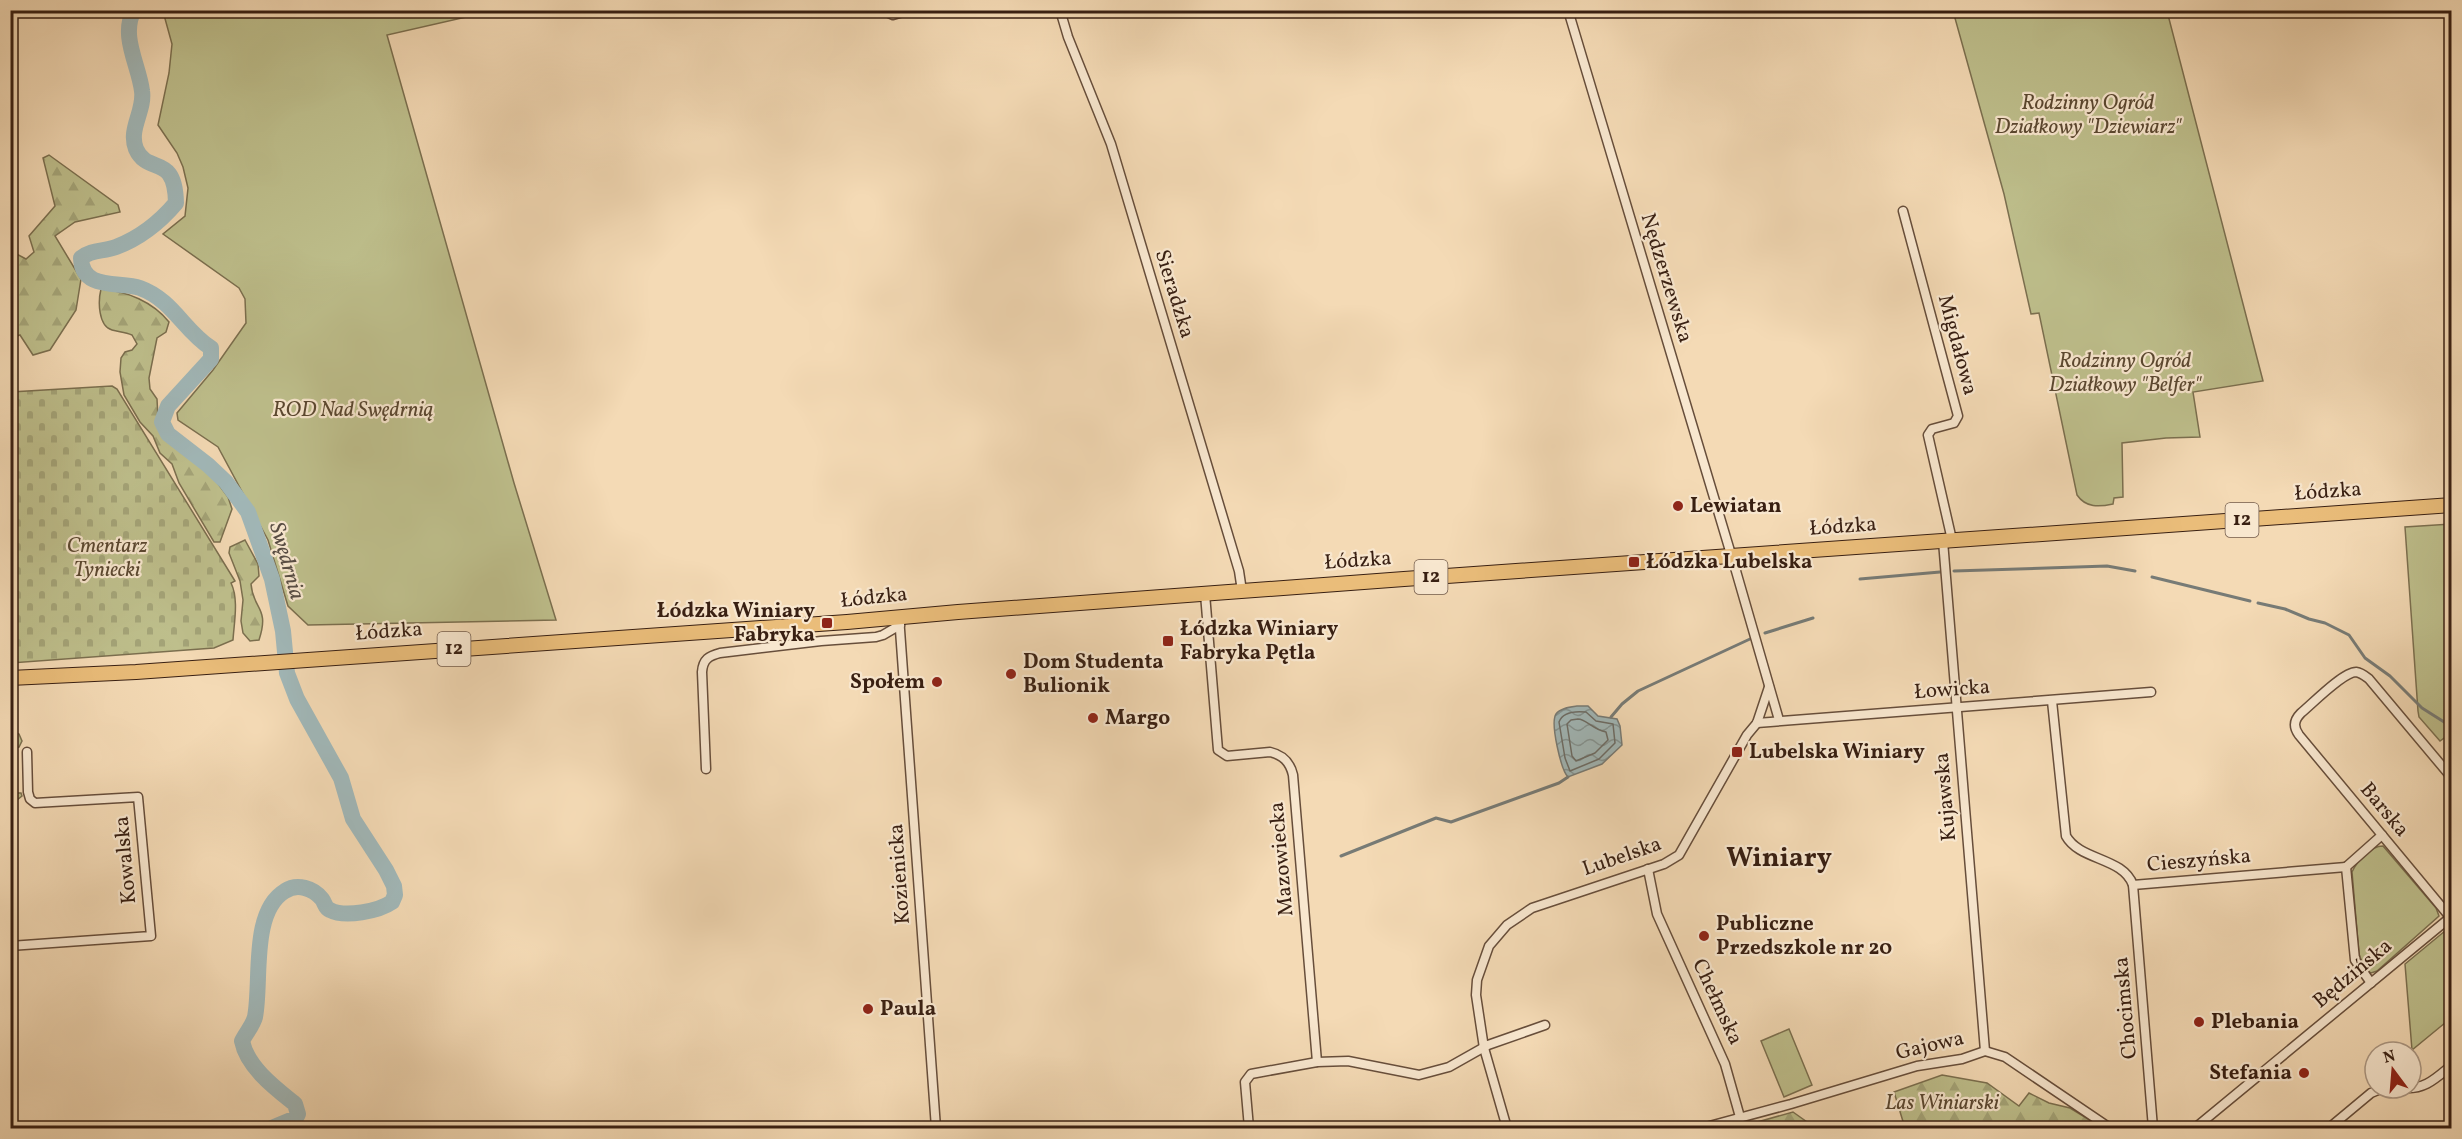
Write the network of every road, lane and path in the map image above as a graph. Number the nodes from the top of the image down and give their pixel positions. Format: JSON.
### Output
{"nodes":[{"id":1,"x":882,"y":10,"type":"edge"},
{"id":2,"x":910,"y":10,"type":"edge"},
{"id":3,"x":1060,"y":10,"type":"edge"},
{"id":4,"x":1568,"y":10,"type":"edge"},
{"id":5,"x":1903,"y":211,"type":"dead end"},
{"id":6,"x":2451,"y":505,"type":"edge"},
{"id":7,"x":1948,"y":540,"type":"junction"},
{"id":8,"x":1732,"y":556,"type":"junction"},
{"id":9,"x":1242,"y":591,"type":"junction"},
{"id":10,"x":1205,"y":594,"type":"junction"},
{"id":11,"x":899,"y":621,"type":"junction"},
{"id":12,"x":10,"y":678,"type":"edge"},
{"id":13,"x":1769,"y":684,"type":"junction"},
{"id":14,"x":2151,"y":692,"type":"dead end"},
{"id":15,"x":2052,"y":701,"type":"junction"},
{"id":16,"x":1957,"y":708,"type":"junction"},
{"id":17,"x":1779,"y":720,"type":"junction"},
{"id":18,"x":1757,"y":723,"type":"junction"},
{"id":19,"x":27,"y":752,"type":"dead end"},
{"id":20,"x":706,"y":769,"type":"dead end"},
{"id":21,"x":2451,"y":778,"type":"edge"},
{"id":22,"x":2382,"y":835,"type":"junction"},
{"id":23,"x":2346,"y":867,"type":"junction"},
{"id":24,"x":1648,"y":869,"type":"junction"},
{"id":25,"x":2133,"y":885,"type":"junction"},
{"id":26,"x":2451,"y":917,"type":"edge"},
{"id":27,"x":10,"y":946,"type":"edge"},
{"id":28,"x":2371,"y":983,"type":"junction"},
{"id":29,"x":1545,"y":1025,"type":"dead end"},
{"id":30,"x":1484,"y":1048,"type":"junction"},
{"id":31,"x":1985,"y":1051,"type":"junction"},
{"id":32,"x":1317,"y":1062,"type":"junction"},
{"id":33,"x":2451,"y":1065,"type":"edge"},
{"id":34,"x":2423,"y":1086,"type":"edge"},
{"id":35,"x":2364,"y":1100,"type":"edge"},
{"id":36,"x":1740,"y":1117,"type":"junction"},
{"id":37,"x":936,"y":1128,"type":"edge"},
{"id":38,"x":1249,"y":1128,"type":"edge"},
{"id":39,"x":1507,"y":1128,"type":"edge"},
{"id":40,"x":1702,"y":1128,"type":"edge"},
{"id":41,"x":2110,"y":1128,"type":"edge"},
{"id":42,"x":2153,"y":1128,"type":"edge"},
{"id":43,"x":2195,"y":1128,"type":"edge"},
{"id":44,"x":2329,"y":1128,"type":"edge"}],
"edges":[{"from":1,"to":2,"type":"street"},
{"from":3,"to":9,"type":"street","name":"Sieradzka"},
{"from":4,"to":8,"type":"street","name":"Nędzerzewska"},
{"from":5,"to":7,"type":"street","name":"Migdałowa"},
{"from":6,"to":7,"type":"main road","name":"Łódzka","number":"12"},
{"from":7,"to":8,"type":"main road","name":"Łódzka","number":"12"},
{"from":7,"to":16,"type":"street","name":"Kujawska"},
{"from":8,"to":9,"type":"main road","name":"Łódzka","number":"12"},
{"from":8,"to":13,"type":"street"},
{"from":9,"to":10,"type":"main road","name":"Łódzka","number":"12"},
{"from":10,"to":11,"type":"main road","name":"Łódzka","number":"12"},
{"from":10,"to":32,"type":"street","name":"Mazowiecka"},
{"from":11,"to":12,"type":"main road","name":"Łódzka","number":"12"},
{"from":11,"to":20,"type":"street"},
{"from":11,"to":37,"type":"street","name":"Kozienicka"},
{"from":13,"to":17,"type":"street"},
{"from":13,"to":18,"type":"street","name":"Lubelska"},
{"from":14,"to":15,"type":"street","name":"Łowicka"},
{"from":15,"to":16,"type":"street","name":"Łowicka"},
{"from":15,"to":25,"type":"street","name":"Cieszyńska"},
{"from":16,"to":17,"type":"street","name":"Łowicka"},
{"from":16,"to":31,"type":"street","name":"Kujawska"},
{"from":17,"to":18,"type":"street","name":"Łowicka"},
{"from":18,"to":24,"type":"street","name":"Lubelska"},
{"from":19,"to":27,"type":"street","name":"Kowalska"},
{"from":21,"to":22,"type":"street","name":"Barska"},
{"from":22,"to":23,"type":"street"},
{"from":22,"to":26,"type":"street","name":"Barska"},
{"from":23,"to":25,"type":"street","name":"Cieszyńska"},
{"from":23,"to":28,"type":"street"},
{"from":24,"to":30,"type":"street","name":"Lubelska"},
{"from":24,"to":36,"type":"street","name":"Chełmska"},
{"from":25,"to":42,"type":"street","name":"Chocimska"},
{"from":26,"to":28,"type":"street","name":"Będzińska"},
{"from":28,"to":43,"type":"street","name":"Będzińska"},
{"from":29,"to":30,"type":"street"},
{"from":30,"to":32,"type":"street"},
{"from":30,"to":39,"type":"street","name":"Lubelska"},
{"from":31,"to":36,"type":"street","name":"Gajowa"},
{"from":31,"to":41,"type":"street","name":"Gajowa"},
{"from":32,"to":38,"type":"street"},
{"from":33,"to":34,"type":"street"},
{"from":35,"to":44,"type":"street"},
{"from":36,"to":40,"type":"street"}]}
